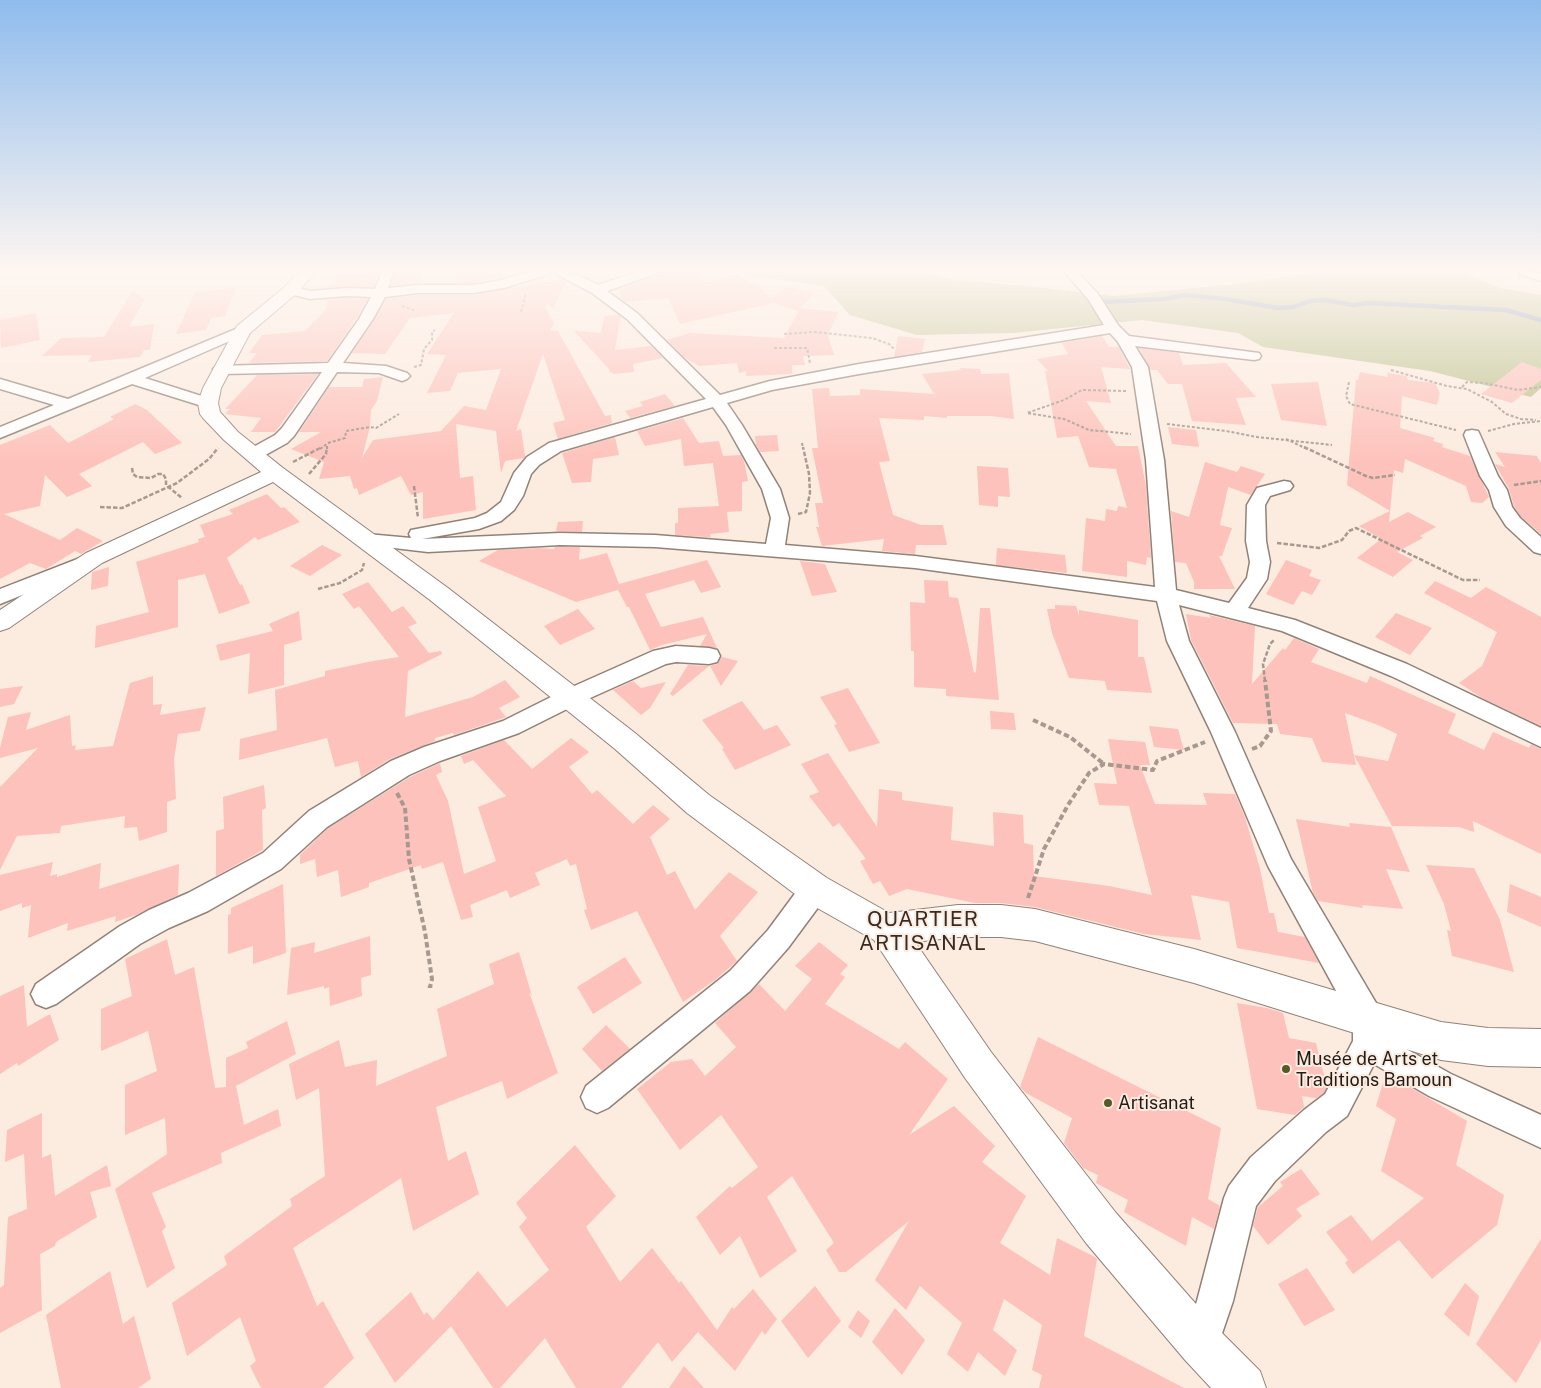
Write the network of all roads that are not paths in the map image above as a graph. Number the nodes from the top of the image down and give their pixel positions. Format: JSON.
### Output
{"nodes":[{"id":1,"x":230,"y":336,"type":"edge"},
{"id":2,"x":240,"y":336,"type":"edge"},
{"id":3,"x":354,"y":336,"type":"edge"},
{"id":4,"x":652,"y":336,"type":"edge"},
{"id":5,"x":1084,"y":336,"type":"edge"},
{"id":6,"x":1119,"y":336,"type":"edge"},
{"id":7,"x":1127,"y":336,"type":"edge"},
{"id":8,"x":1254,"y":356,"type":"dead end"},
{"id":9,"x":332,"y":366,"type":"junction"},
{"id":10,"x":221,"y":369,"type":"junction"},
{"id":11,"x":402,"y":376,"type":"dead end"},
{"id":12,"x":131,"y":379,"type":"junction"},
{"id":13,"x":0,"y":384,"type":"edge"},
{"id":14,"x":716,"y":401,"type":"junction"},
{"id":15,"x":208,"y":403,"type":"junction"},
{"id":16,"x":68,"y":404,"type":"junction"},
{"id":17,"x":0,"y":434,"type":"edge"},
{"id":18,"x":1472,"y":435,"type":"road end"},
{"id":19,"x":254,"y":454,"type":"junction"},
{"id":20,"x":282,"y":478,"type":"junction"},
{"id":21,"x":1284,"y":486,"type":"dead end"},
{"id":22,"x":374,"y":540,"type":"junction"},
{"id":23,"x":1541,"y":548,"type":"edge"},
{"id":24,"x":775,"y":550,"type":"junction"},
{"id":25,"x":94,"y":558,"type":"junction"},
{"id":26,"x":1166,"y":595,"type":"junction"},
{"id":27,"x":0,"y":597,"type":"edge"},
{"id":28,"x":1237,"y":612,"type":"junction"},
{"id":29,"x":0,"y":622,"type":"edge"},
{"id":30,"x":709,"y":656,"type":"dead end"},
{"id":31,"x":571,"y":697,"type":"junction"},
{"id":32,"x":1541,"y":738,"type":"edge"},
{"id":33,"x":815,"y":889,"type":"junction"},
{"id":34,"x":886,"y":928,"type":"junction"},
{"id":35,"x":46,"y":994,"type":"dead end"},
{"id":36,"x":1368,"y":1032,"type":"junction"},
{"id":37,"x":1541,"y":1048,"type":"edge"},
{"id":38,"x":597,"y":1097,"type":"dead end"},
{"id":39,"x":1541,"y":1132,"type":"edge"},
{"id":40,"x":1201,"y":1344,"type":"junction"},
{"id":41,"x":1243,"y":1388,"type":"edge"}],
"edges":[{"from":1,"to":12,"type":"street"},
{"from":2,"to":10,"type":"street"},
{"from":3,"to":9,"type":"street"},
{"from":4,"to":14,"type":"street"},
{"from":5,"to":14,"type":"street"},
{"from":6,"to":26,"type":"street"},
{"from":7,"to":8,"type":"street"},
{"from":9,"to":10,"type":"street"},
{"from":9,"to":11,"type":"street"},
{"from":9,"to":19,"type":"street"},
{"from":10,"to":15,"type":"street"},
{"from":12,"to":15,"type":"street"},
{"from":12,"to":16,"type":"street"},
{"from":13,"to":16,"type":"street"},
{"from":14,"to":22,"type":"street"},
{"from":14,"to":24,"type":"street"},
{"from":15,"to":19,"type":"street"},
{"from":16,"to":17,"type":"street"},
{"from":18,"to":23,"type":"street"},
{"from":19,"to":20,"type":"street"},
{"from":20,"to":22,"type":"street"},
{"from":20,"to":25,"type":"street"},
{"from":21,"to":28,"type":"street"},
{"from":22,"to":24,"type":"street"},
{"from":22,"to":31,"type":"street"},
{"from":24,"to":26,"type":"street"},
{"from":25,"to":27,"type":"street"},
{"from":25,"to":29,"type":"street"},
{"from":26,"to":28,"type":"street"},
{"from":26,"to":36,"type":"street"},
{"from":28,"to":32,"type":"street"},
{"from":30,"to":31,"type":"street"},
{"from":31,"to":33,"type":"street"},
{"from":31,"to":35,"type":"street"},
{"from":33,"to":34,"type":"street"},
{"from":33,"to":38,"type":"street"},
{"from":34,"to":36,"type":"street"},
{"from":34,"to":40,"type":"street"},
{"from":36,"to":37,"type":"street"},
{"from":36,"to":39,"type":"street"},
{"from":36,"to":40,"type":"street"},
{"from":40,"to":41,"type":"street"}]}
